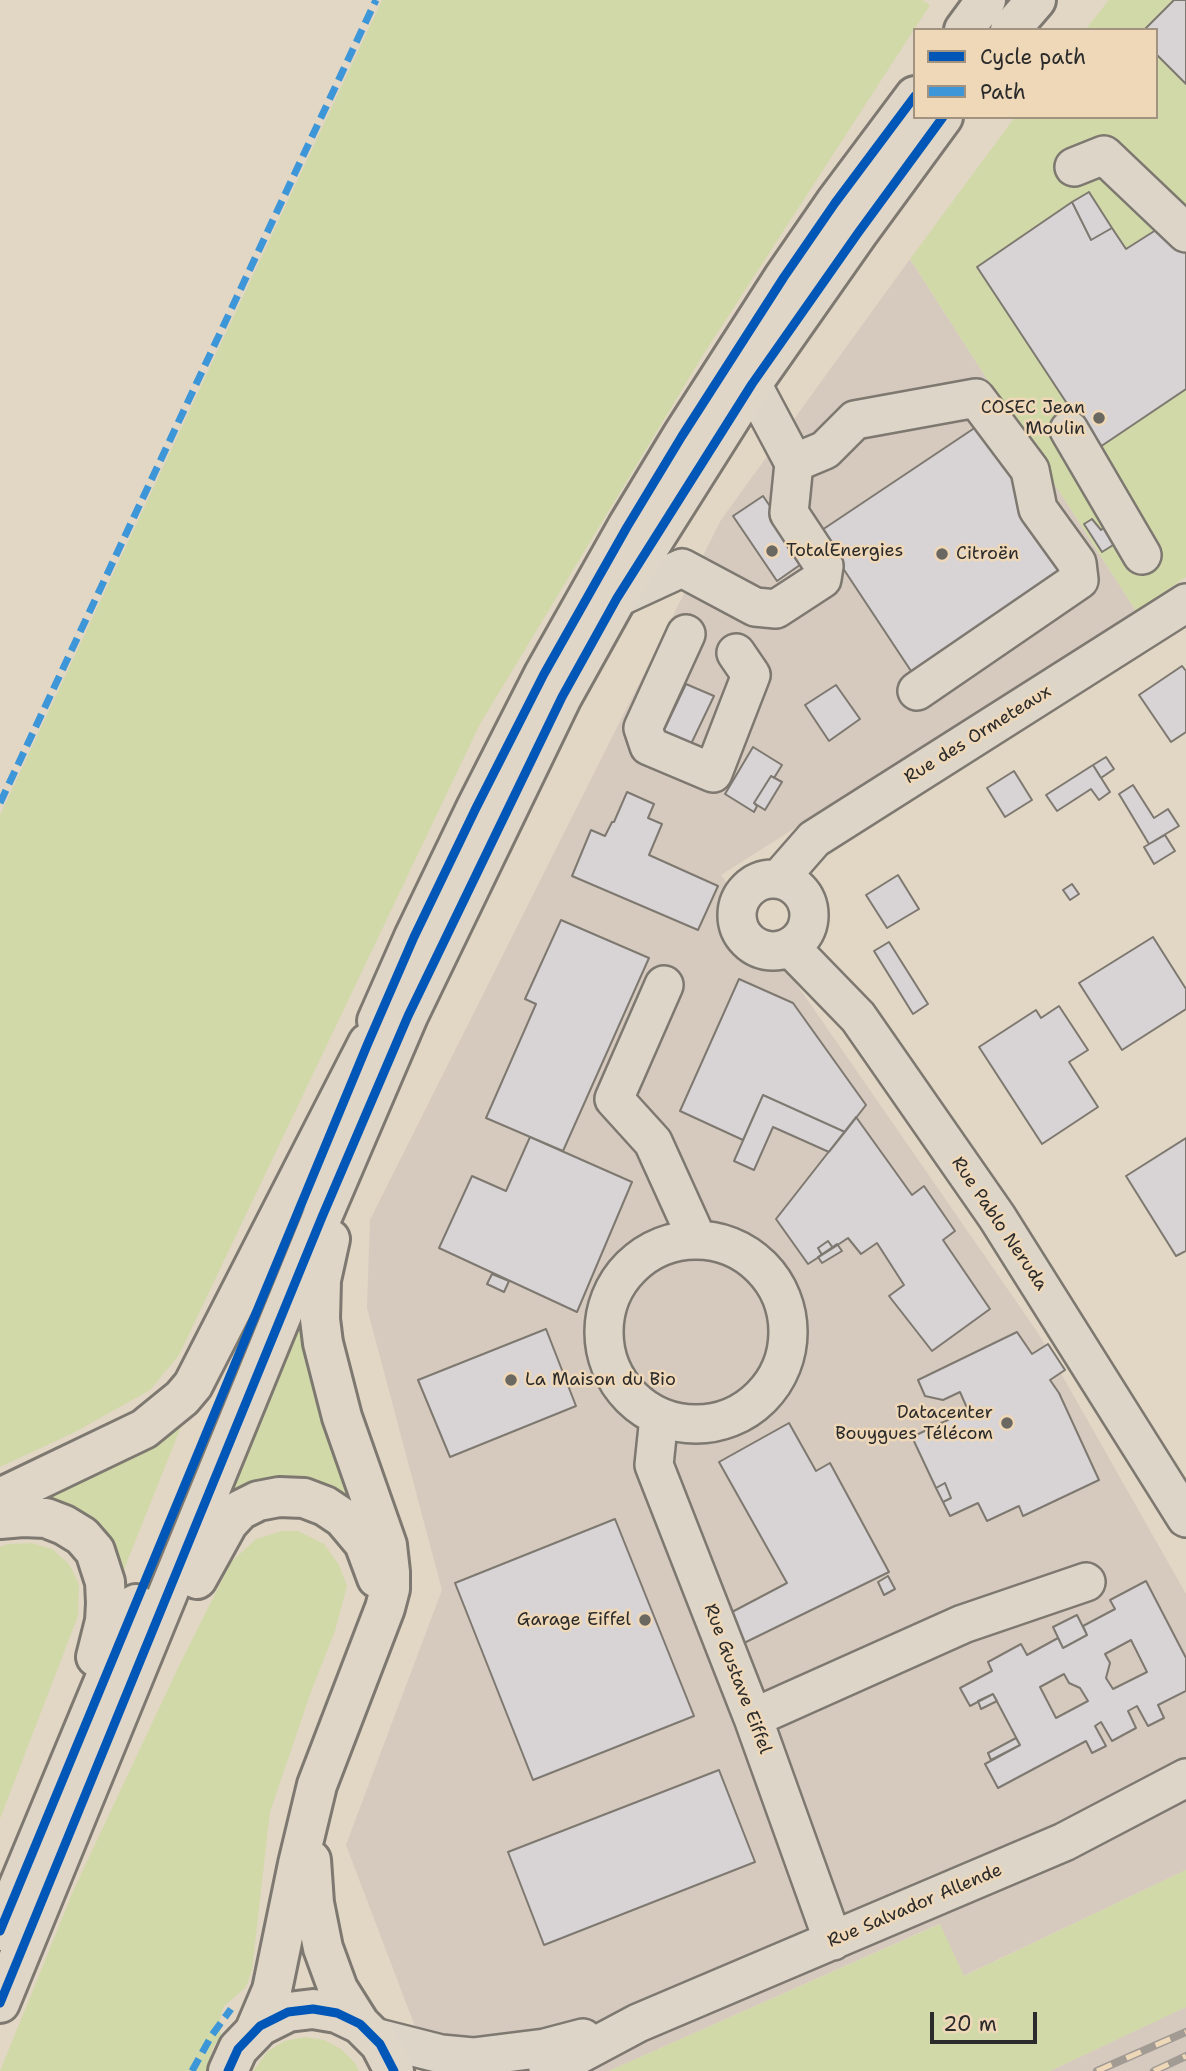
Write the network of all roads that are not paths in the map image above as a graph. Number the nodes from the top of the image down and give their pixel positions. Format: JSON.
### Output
{"nodes":[{"id":1,"x":986,"y":0,"type":"edge"},
{"id":2,"x":1036,"y":0,"type":"edge"},
{"id":3,"x":965,"y":28,"type":"edge"},
{"id":4,"x":1012,"y":28,"type":"edge"},
{"id":5,"x":913,"y":99,"type":"edge"},
{"id":6,"x":942,"y":119,"type":"edge"},
{"id":7,"x":1074,"y":167,"type":"dead end"},
{"id":8,"x":1186,"y":233,"type":"edge"},
{"id":9,"x":752,"y":384,"type":"junction"},
{"id":10,"x":1069,"y":430,"type":"dead end"},
{"id":11,"x":794,"y":463,"type":"junction"},
{"id":12,"x":1142,"y":555,"type":"dead end"},
{"id":13,"x":709,"y":583,"type":"junction"},
{"id":14,"x":617,"y":598,"type":"junction"},
{"id":15,"x":755,"y":607,"type":"junction"},
{"id":16,"x":1182,"y":613,"type":"edge"},
{"id":17,"x":686,"y":635,"type":"junction"},
{"id":18,"x":736,"y":653,"type":"junction"},
{"id":19,"x":917,"y":691,"type":"dead end"},
{"id":20,"x":779,"y":879,"type":"junction"},
{"id":21,"x":790,"y":947,"type":"junction"},
{"id":22,"x":664,"y":985,"type":"dead end"},
{"id":23,"x":384,"y":1038,"type":"junction"},
{"id":24,"x":697,"y":1239,"type":"junction"},
{"id":25,"x":659,"y":1417,"type":"junction"},
{"id":26,"x":0,"y":1498,"type":"edge"},
{"id":27,"x":1186,"y":1518,"type":"edge"},
{"id":28,"x":0,"y":1519,"type":"edge"},
{"id":29,"x":1086,"y":1582,"type":"dead end"},
{"id":30,"x":379,"y":1622,"type":"junction"},
{"id":31,"x":753,"y":1718,"type":"junction"},
{"id":32,"x":95,"y":1776,"type":"junction"},
{"id":33,"x":1186,"y":1778,"type":"edge"},
{"id":34,"x":311,"y":1805,"type":"junction"},
{"id":35,"x":27,"y":1865,"type":"junction"},
{"id":36,"x":0,"y":1931,"type":"edge"},
{"id":37,"x":833,"y":1941,"type":"junction"},
{"id":38,"x":0,"y":2003,"type":"edge"},
{"id":39,"x":638,"y":2023,"type":"junction"},
{"id":40,"x":255,"y":2030,"type":"junction"},
{"id":41,"x":367,"y":2030,"type":"junction"},
{"id":42,"x":228,"y":2071,"type":"edge"},
{"id":43,"x":394,"y":2071,"type":"edge"},
{"id":44,"x":548,"y":2071,"type":"edge"}],
"edges":[{"from":1,"to":3,"type":"main road"},
{"from":2,"to":4,"type":"main road"},
{"from":5,"to":23,"type":"main road"},
{"from":6,"to":9,"type":"main road"},
{"from":7,"to":8,"type":"street"},
{"from":9,"to":11,"type":"street"},
{"from":9,"to":14,"type":"main road"},
{"from":10,"to":12,"type":"street"},
{"from":11,"to":15,"type":"street"},
{"from":11,"to":19,"type":"street"},
{"from":13,"to":14,"type":"street"},
{"from":13,"to":15,"type":"street"},
{"from":13,"to":17,"type":"street"},
{"from":14,"to":23,"type":"main road"},
{"from":15,"to":18,"type":"street"},
{"from":16,"to":20,"type":"street","name":"Rue des Ormeteaux"},
{"from":17,"to":18,"type":"street"},
{"from":17,"to":18,"type":"street"},
{"from":20,"to":21,"type":"street"},
{"from":20,"to":21,"type":"street"},
{"from":21,"to":27,"type":"street","name":"Rue Pablo Neruda"},
{"from":22,"to":24,"type":"street"},
{"from":23,"to":26,"type":"main road"},
{"from":23,"to":30,"type":"main road"},
{"from":23,"to":32,"type":"main road"},
{"from":23,"to":35,"type":"main road"},
{"from":24,"to":25,"type":"street"},
{"from":24,"to":25,"type":"street"},
{"from":25,"to":31,"type":"street","name":"Rue Gustave Eiffel"},
{"from":28,"to":35,"type":"main road"},
{"from":29,"to":31,"type":"street"},
{"from":30,"to":32,"type":"main road"},
{"from":30,"to":34,"type":"main road"},
{"from":31,"to":37,"type":"street","name":"Rue Gustave Eiffel"},
{"from":32,"to":38,"type":"main road"},
{"from":33,"to":37,"type":"street","name":"Rue Salvador Allende"},
{"from":34,"to":40,"type":"main road"},
{"from":34,"to":41,"type":"main road"},
{"from":35,"to":36,"type":"main road"},
{"from":37,"to":39,"type":"street","name":"Rue Salvador Allende"},
{"from":39,"to":41,"type":"street","name":"Rue Salvador Allende"},
{"from":39,"to":44,"type":"street","name":"Rue Salvador Allende"},
{"from":40,"to":41,"type":"main road"},
{"from":40,"to":42,"type":"main road"},
{"from":41,"to":43,"type":"main road"}]}
